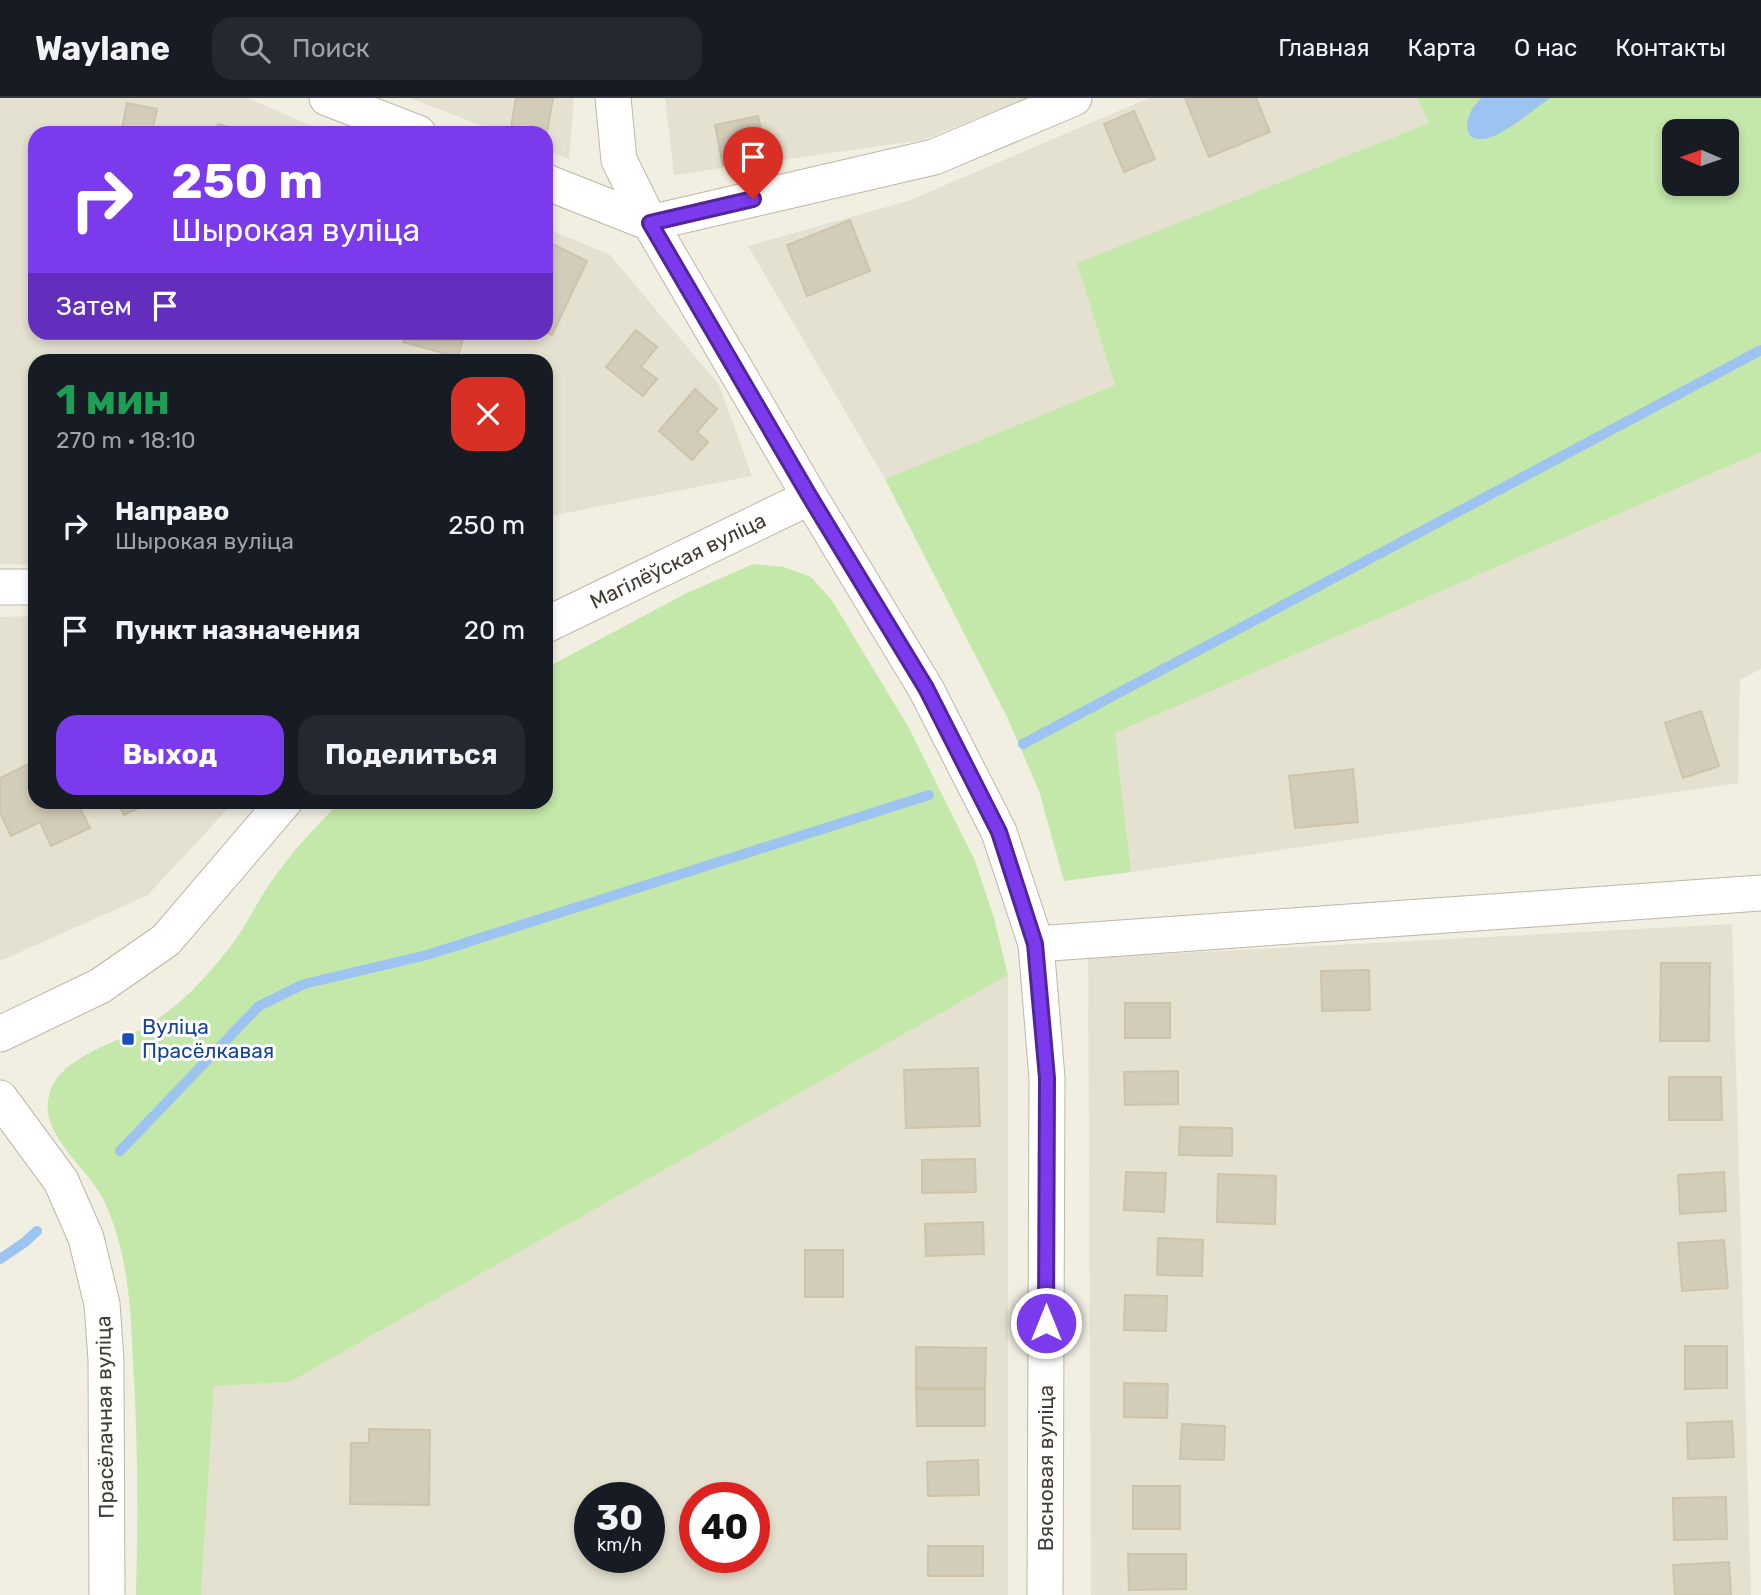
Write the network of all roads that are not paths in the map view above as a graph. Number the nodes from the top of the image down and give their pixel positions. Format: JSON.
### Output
{"nodes":[{"id":1,"x":327,"y":98,"type":"edge"},
{"id":2,"x":613,"y":98,"type":"edge"},
{"id":3,"x":1074,"y":98,"type":"edge"},
{"id":4,"x":400,"y":126,"type":"edge"},
{"id":5,"x":553,"y":185,"type":"edge"},
{"id":6,"x":650,"y":223,"type":"junction"},
{"id":7,"x":810,"y":497,"type":"junction"},
{"id":8,"x":0,"y":587,"type":"edge"},
{"id":9,"x":28,"y":587,"type":"edge"},
{"id":10,"x":553,"y":622,"type":"edge"},
{"id":11,"x":278,"y":809,"type":"edge"},
{"id":12,"x":1761,"y":893,"type":"edge"},
{"id":13,"x":1035,"y":944,"type":"junction"},
{"id":14,"x":0,"y":1034,"type":"edge"},
{"id":15,"x":0,"y":1098,"type":"edge"},
{"id":16,"x":107,"y":1595,"type":"edge"},
{"id":17,"x":1045,"y":1595,"type":"edge"}],
"edges":[{"from":1,"to":4,"type":"street"},
{"from":2,"to":6,"type":"street","name":"Вясновая вуліца"},
{"from":3,"to":6,"type":"street"},
{"from":5,"to":6,"type":"street"},
{"from":6,"to":7,"type":"street","name":"Вясновая вуліца"},
{"from":7,"to":10,"type":"street","name":"Магілёўская вуліца"},
{"from":7,"to":13,"type":"street","name":"Вясновая вуліца"},
{"from":8,"to":9,"type":"street"},
{"from":11,"to":14,"type":"street"},
{"from":12,"to":13,"type":"street"},
{"from":13,"to":17,"type":"street","name":"Вясновая вуліца"},
{"from":15,"to":16,"type":"street","name":"Прасёлачная вуліца"}]}
